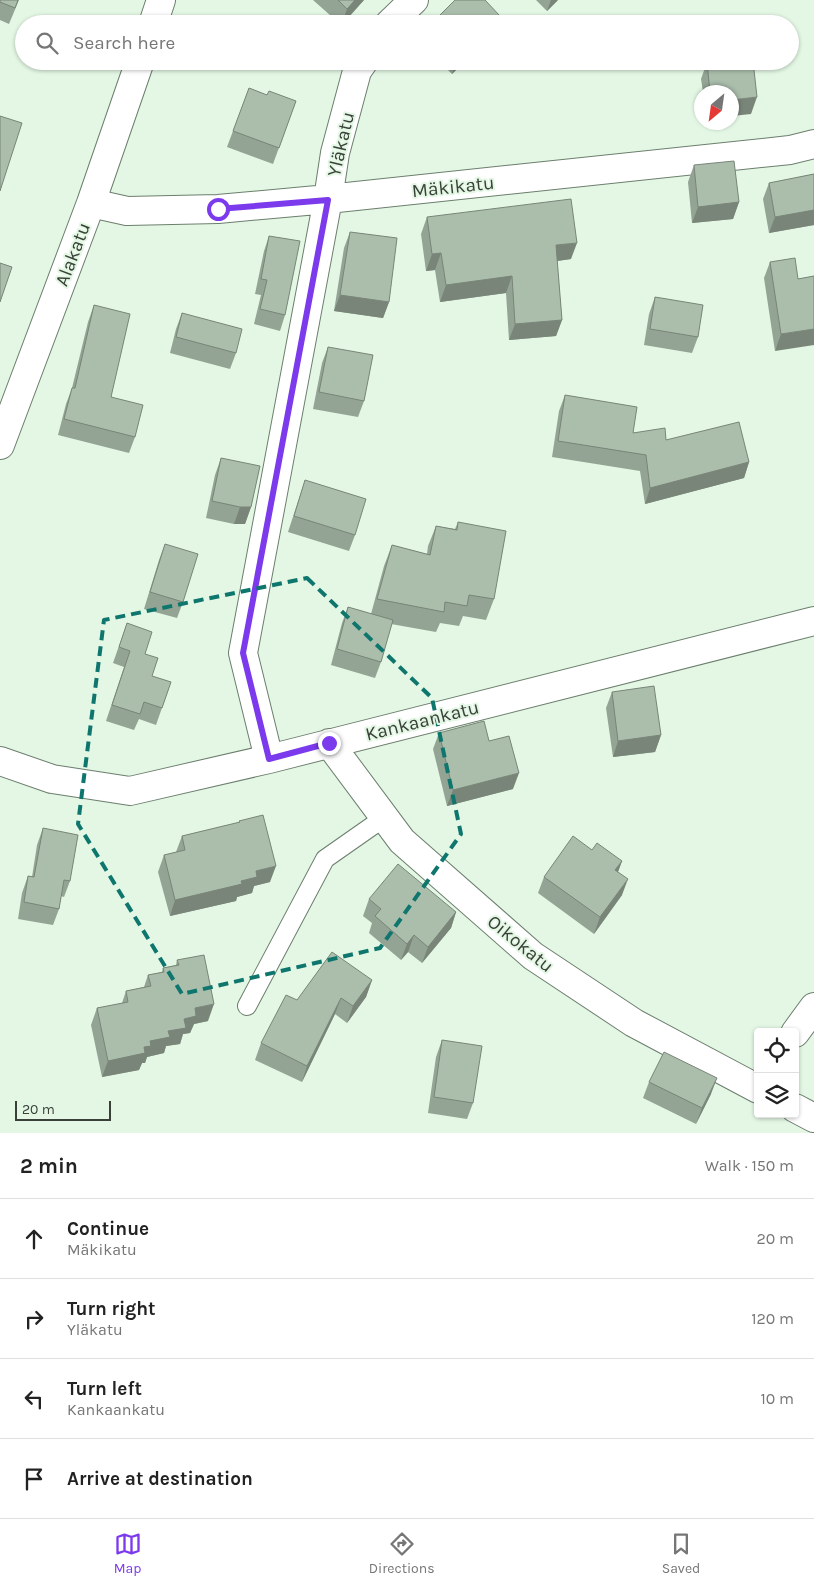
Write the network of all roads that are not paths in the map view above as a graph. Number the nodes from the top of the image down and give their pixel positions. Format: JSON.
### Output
{"nodes":[{"id":1,"x":161,"y":0,"type":"edge"},
{"id":2,"x":414,"y":0,"type":"edge"},
{"id":3,"x":156,"y":15,"type":"edge"},
{"id":4,"x":398,"y":15,"type":"edge"},
{"id":5,"x":137,"y":70,"type":"edge"},
{"id":6,"x":358,"y":70,"type":"edge"},
{"id":7,"x":814,"y":144,"type":"edge"},
{"id":8,"x":328,"y":200,"type":"junction"},
{"id":9,"x":91,"y":203,"type":"junction"},
{"id":10,"x":0,"y":446,"type":"edge"},
{"id":11,"x":814,"y":621,"type":"edge"},
{"id":12,"x":329,"y":743,"type":"junction"},
{"id":13,"x":269,"y":759,"type":"junction"},
{"id":14,"x":0,"y":761,"type":"edge"},
{"id":15,"x":384,"y":817,"type":"junction"},
{"id":16,"x":247,"y":1006,"type":"dead end"},
{"id":17,"x":814,"y":1007,"type":"edge"},
{"id":18,"x":799,"y":1028,"type":"edge"},
{"id":19,"x":754,"y":1085,"type":"edge"},
{"id":20,"x":799,"y":1110,"type":"edge"},
{"id":21,"x":814,"y":1118,"type":"edge"}],
"edges":[{"from":1,"to":3,"type":"street"},
{"from":2,"to":4,"type":"street"},
{"from":5,"to":9,"type":"street","name":"Alakatu"},
{"from":6,"to":8,"type":"street","name":"Yläkatu"},
{"from":7,"to":8,"type":"street","name":"Mäkikatu"},
{"from":8,"to":9,"type":"street","name":"Mäkikatu"},
{"from":8,"to":13,"type":"street","name":"Yläkatu"},
{"from":9,"to":10,"type":"street","name":"Alakatu"},
{"from":11,"to":12,"type":"street","name":"Kankaankatu"},
{"from":12,"to":13,"type":"street","name":"Kankaankatu"},
{"from":12,"to":15,"type":"street","name":"Oikokatu"},
{"from":13,"to":14,"type":"street","name":"Kankaankatu"},
{"from":15,"to":16,"type":"lane"},
{"from":15,"to":19,"type":"street","name":"Oikokatu"},
{"from":17,"to":18,"type":"street"},
{"from":20,"to":21,"type":"street"}]}
